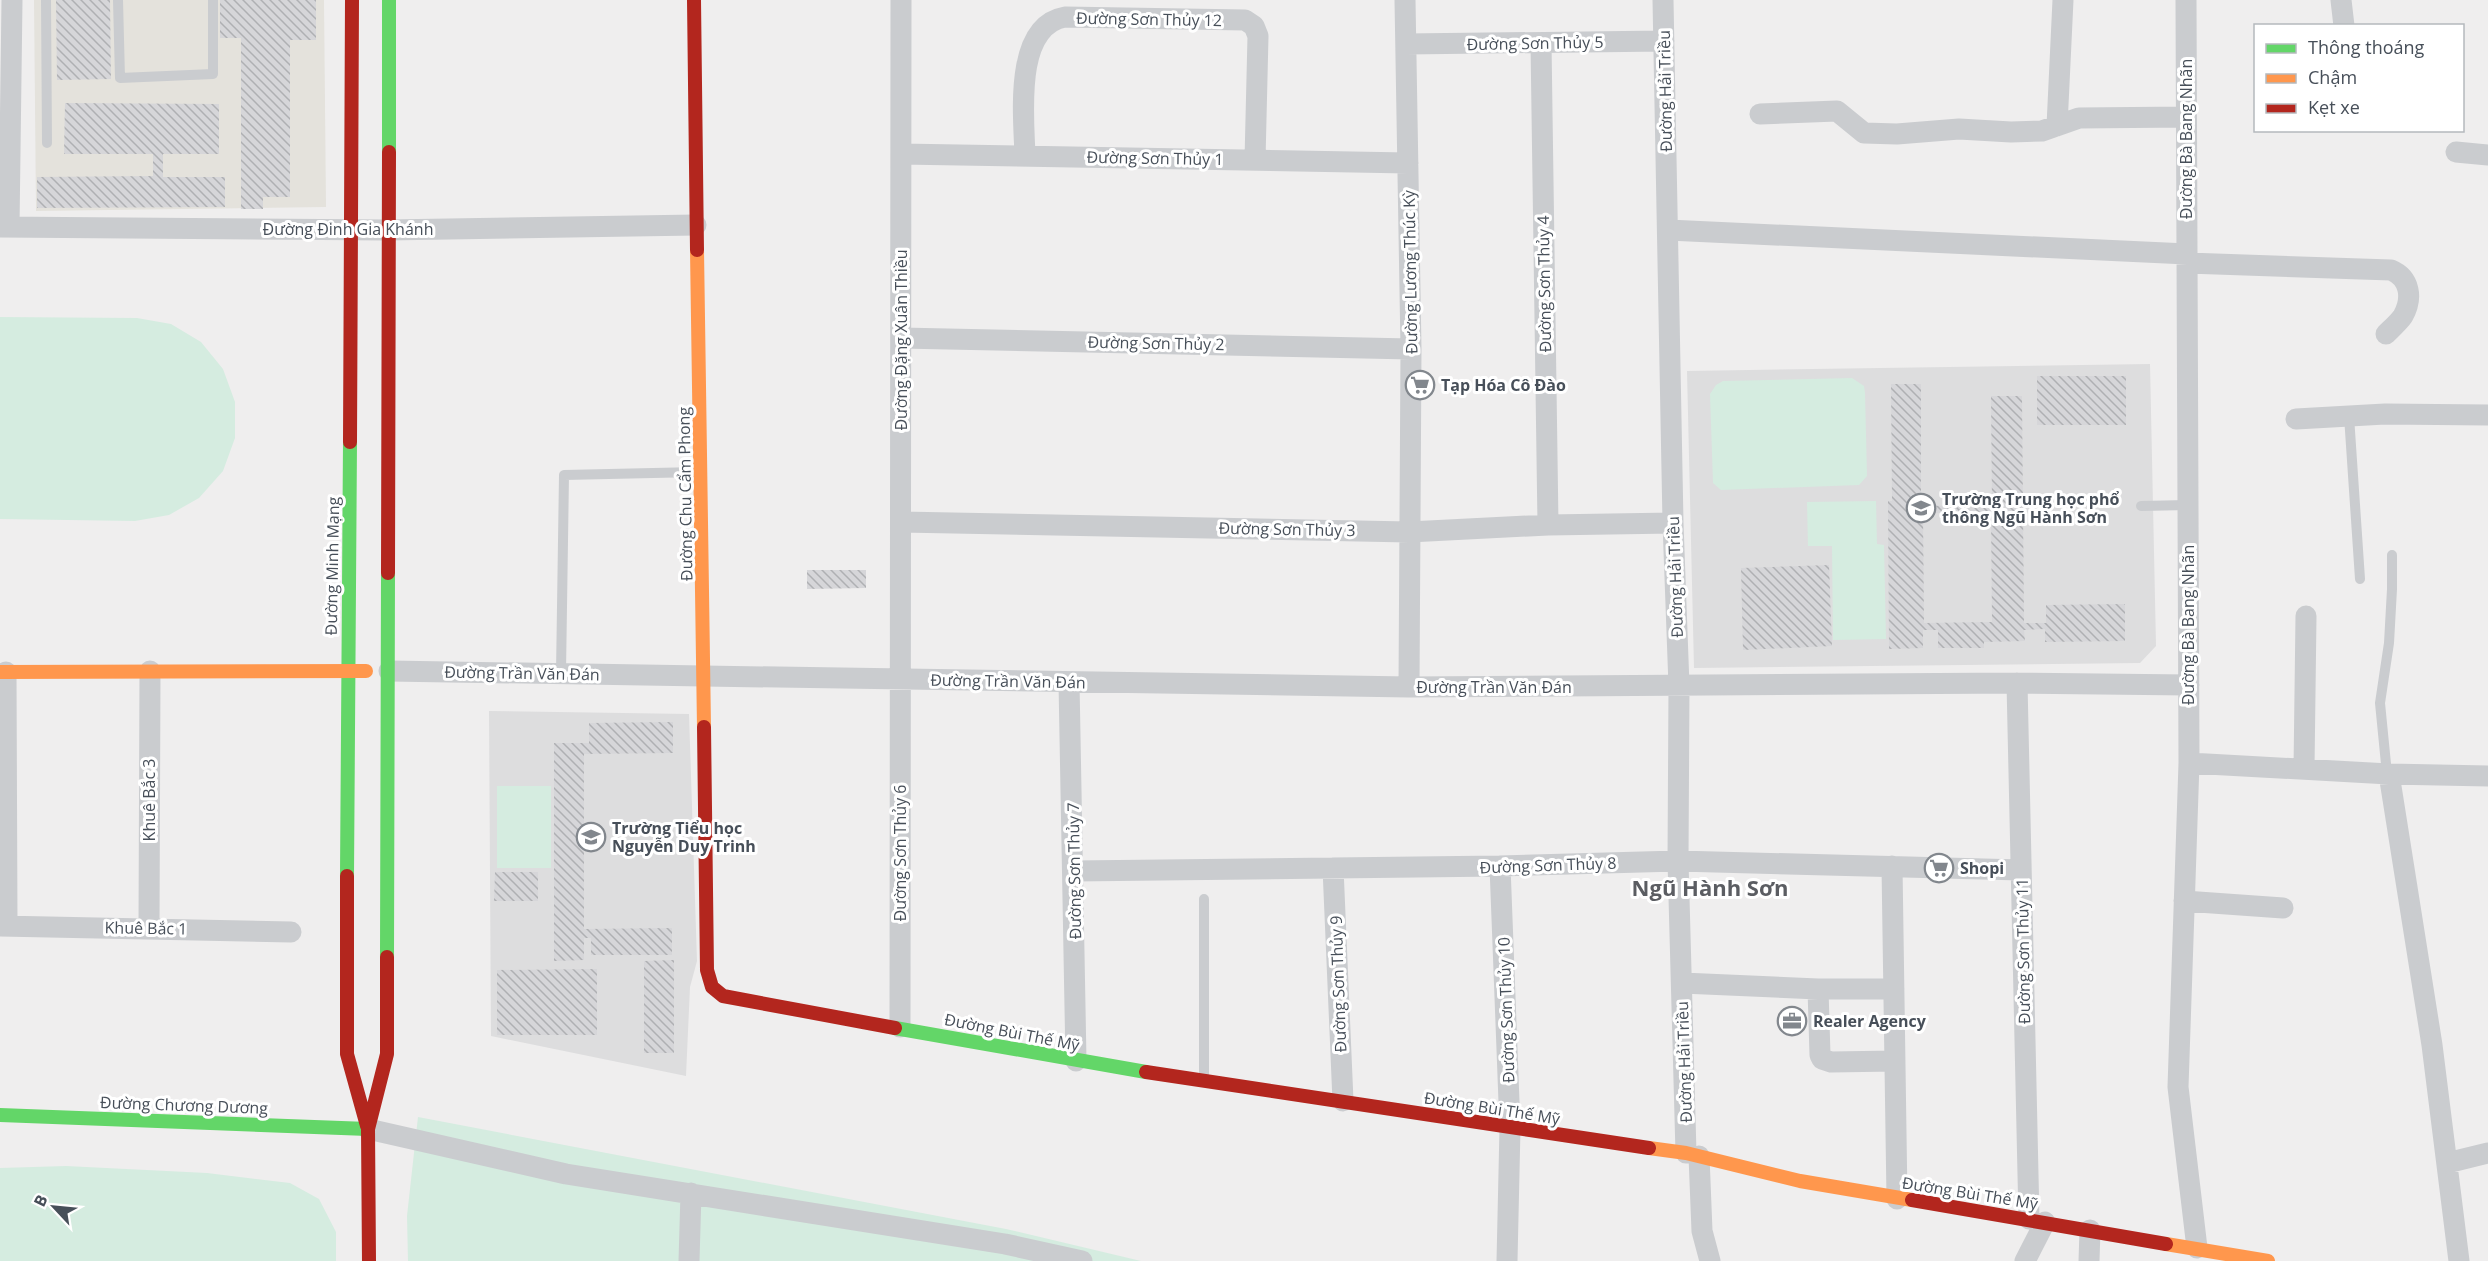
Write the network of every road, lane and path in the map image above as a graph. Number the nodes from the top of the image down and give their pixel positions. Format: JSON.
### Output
{"nodes":[{"id":1,"x":12,"y":0,"type":"edge"},
{"id":2,"x":46,"y":0,"type":"edge"},
{"id":3,"x":118,"y":0,"type":"edge"},
{"id":4,"x":213,"y":0,"type":"edge"},
{"id":5,"x":352,"y":0,"type":"edge"},
{"id":6,"x":389,"y":0,"type":"edge"},
{"id":7,"x":694,"y":0,"type":"edge"},
{"id":8,"x":901,"y":0,"type":"edge"},
{"id":9,"x":1405,"y":0,"type":"edge"},
{"id":10,"x":1663,"y":0,"type":"edge"},
{"id":11,"x":2063,"y":0,"type":"edge"},
{"id":12,"x":2186,"y":0,"type":"edge"},
{"id":13,"x":2342,"y":0,"type":"edge"},
{"id":14,"x":2344,"y":24,"type":"edge"},
{"id":15,"x":1664,"y":41,"type":"junction"},
{"id":16,"x":1540,"y":43,"type":"junction"},
{"id":17,"x":1406,"y":44,"type":"junction"},
{"id":18,"x":6,"y":77,"type":"edge"},
{"id":19,"x":1760,"y":114,"type":"dead end"},
{"id":20,"x":2186,"y":117,"type":"junction"},
{"id":21,"x":2057,"y":126,"type":"junction"},
{"id":22,"x":47,"y":143,"type":"dead end"},
{"id":23,"x":2456,"y":152,"type":"dead end"},
{"id":24,"x":901,"y":154,"type":"junction"},
{"id":25,"x":2488,"y":155,"type":"edge"},
{"id":26,"x":1024,"y":156,"type":"junction"},
{"id":27,"x":1255,"y":160,"type":"junction"},
{"id":28,"x":1408,"y":163,"type":"junction"},
{"id":29,"x":696,"y":225,"type":"junction"},
{"id":30,"x":5,"y":227,"type":"edge"},
{"id":31,"x":352,"y":229,"type":"junction"},
{"id":32,"x":387,"y":230,"type":"junction"},
{"id":33,"x":1668,"y":230,"type":"junction"},
{"id":34,"x":2187,"y":259,"type":"junction"},
{"id":35,"x":2386,"y":334,"type":"dead end"},
{"id":36,"x":901,"y":338,"type":"junction"},
{"id":37,"x":1410,"y":349,"type":"junction"},
{"id":38,"x":2488,"y":415,"type":"edge"},
{"id":39,"x":2349,"y":416,"type":"junction"},
{"id":40,"x":2296,"y":419,"type":"dead end"},
{"id":41,"x":701,"y":472,"type":"junction"},
{"id":42,"x":2188,"y":504,"type":"junction"},
{"id":43,"x":2141,"y":506,"type":"dead end"},
{"id":44,"x":901,"y":522,"type":"junction"},
{"id":45,"x":1673,"y":523,"type":"junction"},
{"id":46,"x":1548,"y":525,"type":"junction"},
{"id":47,"x":1410,"y":532,"type":"junction"},
{"id":48,"x":2392,"y":555,"type":"dead end"},
{"id":49,"x":2360,"y":579,"type":"dead end"},
{"id":50,"x":2306,"y":616,"type":"dead end"},
{"id":51,"x":150,"y":671,"type":"junction"},
{"id":52,"x":347,"y":671,"type":"junction"},
{"id":53,"x":389,"y":671,"type":"junction"},
{"id":54,"x":3,"y":672,"type":"edge"},
{"id":55,"x":561,"y":673,"type":"junction"},
{"id":56,"x":705,"y":678,"type":"junction"},
{"id":57,"x":900,"y":680,"type":"junction"},
{"id":58,"x":1069,"y":682,"type":"junction"},
{"id":59,"x":2017,"y":683,"type":"junction"},
{"id":60,"x":2189,"y":685,"type":"junction"},
{"id":61,"x":1679,"y":686,"type":"junction"},
{"id":62,"x":1409,"y":687,"type":"junction"},
{"id":63,"x":2189,"y":763,"type":"junction"},
{"id":64,"x":2304,"y":769,"type":"junction"},
{"id":65,"x":2388,"y":774,"type":"junction"},
{"id":66,"x":2488,"y":776,"type":"edge"},
{"id":67,"x":1678,"y":861,"type":"junction"},
{"id":68,"x":1500,"y":866,"type":"junction"},
{"id":69,"x":1892,"y":866,"type":"junction"},
{"id":70,"x":1333,"y":868,"type":"junction"},
{"id":71,"x":2021,"y":870,"type":"junction"},
{"id":72,"x":1074,"y":871,"type":"junction"},
{"id":73,"x":1204,"y":899,"type":"dead end"},
{"id":74,"x":2184,"y":901,"type":"junction"},
{"id":75,"x":2283,"y":908,"type":"dead end"},
{"id":76,"x":4,"y":926,"type":"edge"},
{"id":77,"x":149,"y":928,"type":"junction"},
{"id":78,"x":291,"y":932,"type":"dead end"},
{"id":79,"x":1682,"y":983,"type":"junction"},
{"id":80,"x":712,"y":987,"type":"joint"},
{"id":81,"x":1818,"y":989,"type":"junction"},
{"id":82,"x":1894,"y":989,"type":"junction"},
{"id":83,"x":900,"y":1027,"type":"junction"},
{"id":84,"x":1076,"y":1061,"type":"junction"},
{"id":85,"x":1895,"y":1061,"type":"junction"},
{"id":86,"x":1204,"y":1080,"type":"junction"},
{"id":87,"x":1342,"y":1101,"type":"junction"},
{"id":88,"x":0,"y":1115,"type":"edge"},
{"id":89,"x":1510,"y":1128,"type":"junction"},
{"id":90,"x":368,"y":1129,"type":"junction"},
{"id":91,"x":2488,"y":1154,"type":"edge"},
{"id":92,"x":1693,"y":1155,"type":"junction"},
{"id":93,"x":2447,"y":1163,"type":"junction"},
{"id":94,"x":690,"y":1193,"type":"junction"},
{"id":95,"x":1897,"y":1199,"type":"junction"},
{"id":96,"x":2037,"y":1221,"type":"junction"},
{"id":97,"x":2090,"y":1230,"type":"junction"},
{"id":98,"x":2197,"y":1248,"type":"junction"},
{"id":99,"x":2261,"y":1260,"type":"edge"},
{"id":100,"x":369,"y":1261,"type":"edge"},
{"id":101,"x":689,"y":1261,"type":"edge"},
{"id":102,"x":1082,"y":1261,"type":"edge"},
{"id":103,"x":1506,"y":1261,"type":"edge"},
{"id":104,"x":1710,"y":1261,"type":"edge"},
{"id":105,"x":2025,"y":1261,"type":"edge"},
{"id":106,"x":2089,"y":1261,"type":"edge"},
{"id":107,"x":2459,"y":1261,"type":"edge"}],
"edges":[{"from":1,"to":18,"type":"street"},
{"from":2,"to":22,"type":"lane"},
{"from":3,"to":4,"type":"lane"},
{"from":5,"to":31,"type":"street","name":"Đường Minh Mạng"},
{"from":6,"to":32,"type":"street","name":"Đường Minh Mạng"},
{"from":7,"to":29,"type":"street","name":"Đường Chu Cẩm Phong"},
{"from":8,"to":24,"type":"street","name":"Đường Đặng Xuân Thiều"},
{"from":9,"to":17,"type":"street","name":"Đường Lương Thúc Kỳ"},
{"from":10,"to":15,"type":"street","name":"Đường Hải Triều"},
{"from":11,"to":21,"type":"street"},
{"from":12,"to":20,"type":"street","name":"Đường Bà Bang Nhãn"},
{"from":13,"to":14,"type":"street"},
{"from":15,"to":16,"type":"street","name":"Đường Sơn Thủy 5"},
{"from":15,"to":33,"type":"street","name":"Đường Hải Triều"},
{"from":16,"to":17,"type":"street","name":"Đường Sơn Thủy 5"},
{"from":16,"to":46,"type":"street","name":"Đường Sơn Thủy 4"},
{"from":17,"to":28,"type":"street","name":"Đường Lương Thúc Kỳ"},
{"from":18,"to":30,"type":"street"},
{"from":19,"to":21,"type":"street"},
{"from":20,"to":21,"type":"street"},
{"from":20,"to":34,"type":"street","name":"Đường Bà Bang Nhãn"},
{"from":23,"to":25,"type":"street"},
{"from":24,"to":26,"type":"street","name":"Đường Sơn Thủy 1"},
{"from":24,"to":36,"type":"street","name":"Đường Đặng Xuân Thiều"},
{"from":26,"to":27,"type":"street","name":"Đường Sơn Thủy 1"},
{"from":26,"to":27,"type":"street","name":"Đường Sơn Thủy 12"},
{"from":27,"to":28,"type":"street","name":"Đường Sơn Thủy 1"},
{"from":28,"to":37,"type":"street","name":"Đường Lương Thúc Kỳ"},
{"from":29,"to":32,"type":"street","name":"Đường Đinh Gia Khánh"},
{"from":29,"to":41,"type":"street","name":"Đường Chu Cẩm Phong"},
{"from":30,"to":31,"type":"street","name":"Đường Đinh Gia Khánh"},
{"from":31,"to":32,"type":"street","name":"Đường Đinh Gia Khánh"},
{"from":31,"to":52,"type":"street","name":"Đường Minh Mạng"},
{"from":32,"to":53,"type":"street","name":"Đường Minh Mạng"},
{"from":33,"to":34,"type":"street"},
{"from":33,"to":45,"type":"street","name":"Đường Hải Triều"},
{"from":34,"to":35,"type":"street"},
{"from":34,"to":42,"type":"street","name":"Đường Bà Bang Nhãn"},
{"from":36,"to":37,"type":"street","name":"Đường Sơn Thủy 2"},
{"from":36,"to":44,"type":"street","name":"Đường Đặng Xuân Thiều"},
{"from":37,"to":47,"type":"street","name":"Đường Lương Thúc Kỳ"},
{"from":38,"to":39,"type":"street"},
{"from":39,"to":40,"type":"street"},
{"from":39,"to":49,"type":"lane"},
{"from":41,"to":55,"type":"lane"},
{"from":41,"to":56,"type":"street","name":"Đường Chu Cẩm Phong"},
{"from":42,"to":43,"type":"lane"},
{"from":42,"to":60,"type":"street","name":"Đường Bà Bang Nhãn"},
{"from":44,"to":47,"type":"street","name":"Đường Sơn Thủy 3"},
{"from":44,"to":57,"type":"street","name":"Đường Đặng Xuân Thiều"},
{"from":45,"to":46,"type":"street","name":"Đường Sơn Thủy 3"},
{"from":45,"to":61,"type":"street","name":"Đường Hải Triều"},
{"from":46,"to":47,"type":"street","name":"Đường Sơn Thủy 3"},
{"from":47,"to":62,"type":"street","name":"Đường Lương Thúc Kỳ"},
{"from":48,"to":65,"type":"lane"},
{"from":50,"to":64,"type":"street"},
{"from":51,"to":52,"type":"street","name":"Đường Trần Văn Đán"},
{"from":51,"to":54,"type":"street","name":"Đường Trần Văn Đán"},
{"from":51,"to":77,"type":"street","name":"Khuê Bắc 3"},
{"from":52,"to":53,"type":"street","name":"Đường Trần Văn Đán"},
{"from":52,"to":90,"type":"street","name":"Đường Minh Mạng"},
{"from":53,"to":55,"type":"street","name":"Đường Trần Văn Đán"},
{"from":53,"to":90,"type":"street","name":"Đường Minh Mạng"},
{"from":54,"to":76,"type":"street"},
{"from":55,"to":56,"type":"street","name":"Đường Trần Văn Đán"},
{"from":56,"to":57,"type":"street","name":"Đường Trần Văn Đán"},
{"from":56,"to":80,"type":"street","name":"Đường Chu Cẩm Phong"},
{"from":57,"to":58,"type":"street","name":"Đường Trần Văn Đán"},
{"from":57,"to":83,"type":"street","name":"Đường Sơn Thủy 6"},
{"from":58,"to":62,"type":"street","name":"Đường Trần Văn Đán"},
{"from":58,"to":72,"type":"street","name":"Đường Sơn Thủy 7"},
{"from":59,"to":60,"type":"street","name":"Đường Trần Văn Đán"},
{"from":59,"to":61,"type":"street","name":"Đường Trần Văn Đán"},
{"from":59,"to":71,"type":"street","name":"Đường Sơn Thủy 11"},
{"from":60,"to":63,"type":"street","name":"Đường Bà Bang Nhãn"},
{"from":61,"to":62,"type":"street","name":"Đường Trần Văn Đán"},
{"from":61,"to":67,"type":"street","name":"Đường Hải Triều"},
{"from":63,"to":64,"type":"street"},
{"from":63,"to":74,"type":"street","name":"Đường Bà Bang Nhãn"},
{"from":64,"to":65,"type":"street"},
{"from":65,"to":66,"type":"street"},
{"from":65,"to":93,"type":"street"},
{"from":67,"to":68,"type":"street","name":"Đường Sơn Thủy 8"},
{"from":67,"to":69,"type":"street","name":"Đường Sơn Thủy 8"},
{"from":67,"to":79,"type":"street","name":"Đường Hải Triều"},
{"from":68,"to":70,"type":"street","name":"Đường Sơn Thủy 8"},
{"from":68,"to":89,"type":"street","name":"Đường Sơn Thủy 10"},
{"from":69,"to":71,"type":"street","name":"Đường Sơn Thủy 8"},
{"from":69,"to":82,"type":"street"},
{"from":70,"to":72,"type":"street","name":"Đường Sơn Thủy 8"},
{"from":70,"to":87,"type":"street","name":"Đường Sơn Thủy 9"},
{"from":71,"to":96,"type":"street","name":"Đường Sơn Thủy 11"},
{"from":72,"to":84,"type":"street","name":"Đường Sơn Thủy 7"},
{"from":73,"to":86,"type":"lane"},
{"from":74,"to":75,"type":"street"},
{"from":74,"to":98,"type":"street","name":"Đường Bà Bang Nhãn"},
{"from":76,"to":77,"type":"street","name":"Khuê Bắc 1"},
{"from":77,"to":78,"type":"street","name":"Khuê Bắc 1"},
{"from":79,"to":81,"type":"street"},
{"from":79,"to":92,"type":"street","name":"Đường Hải Triều"},
{"from":80,"to":83,"type":"street","name":"Đường Bùi Thế Mỹ"},
{"from":81,"to":82,"type":"street"},
{"from":81,"to":85,"type":"street"},
{"from":82,"to":85,"type":"street"},
{"from":83,"to":84,"type":"street","name":"Đường Bùi Thế Mỹ"},
{"from":84,"to":86,"type":"street","name":"Đường Bùi Thế Mỹ"},
{"from":85,"to":95,"type":"street"},
{"from":86,"to":87,"type":"street","name":"Đường Bùi Thế Mỹ"},
{"from":87,"to":89,"type":"street","name":"Đường Bùi Thế Mỹ"},
{"from":88,"to":90,"type":"street","name":"Đường Chương Dương"},
{"from":89,"to":92,"type":"street","name":"Đường Bùi Thế Mỹ"},
{"from":89,"to":103,"type":"street","name":"Đường Sơn Thủy 10"},
{"from":90,"to":94,"type":"street"},
{"from":90,"to":100,"type":"street","name":"Đường Minh Mạng"},
{"from":91,"to":93,"type":"street"},
{"from":92,"to":95,"type":"street","name":"Đường Bùi Thế Mỹ"},
{"from":92,"to":104,"type":"street","name":"Đường Hải Triều"},
{"from":93,"to":107,"type":"street"},
{"from":94,"to":101,"type":"street"},
{"from":94,"to":102,"type":"street"},
{"from":95,"to":96,"type":"street","name":"Đường Bùi Thế Mỹ"},
{"from":96,"to":97,"type":"street","name":"Đường Bùi Thế Mỹ"},
{"from":96,"to":105,"type":"street"},
{"from":97,"to":98,"type":"street","name":"Đường Bùi Thế Mỹ"},
{"from":97,"to":106,"type":"street"},
{"from":98,"to":99,"type":"street","name":"Đường Bùi Thế Mỹ"}]}
